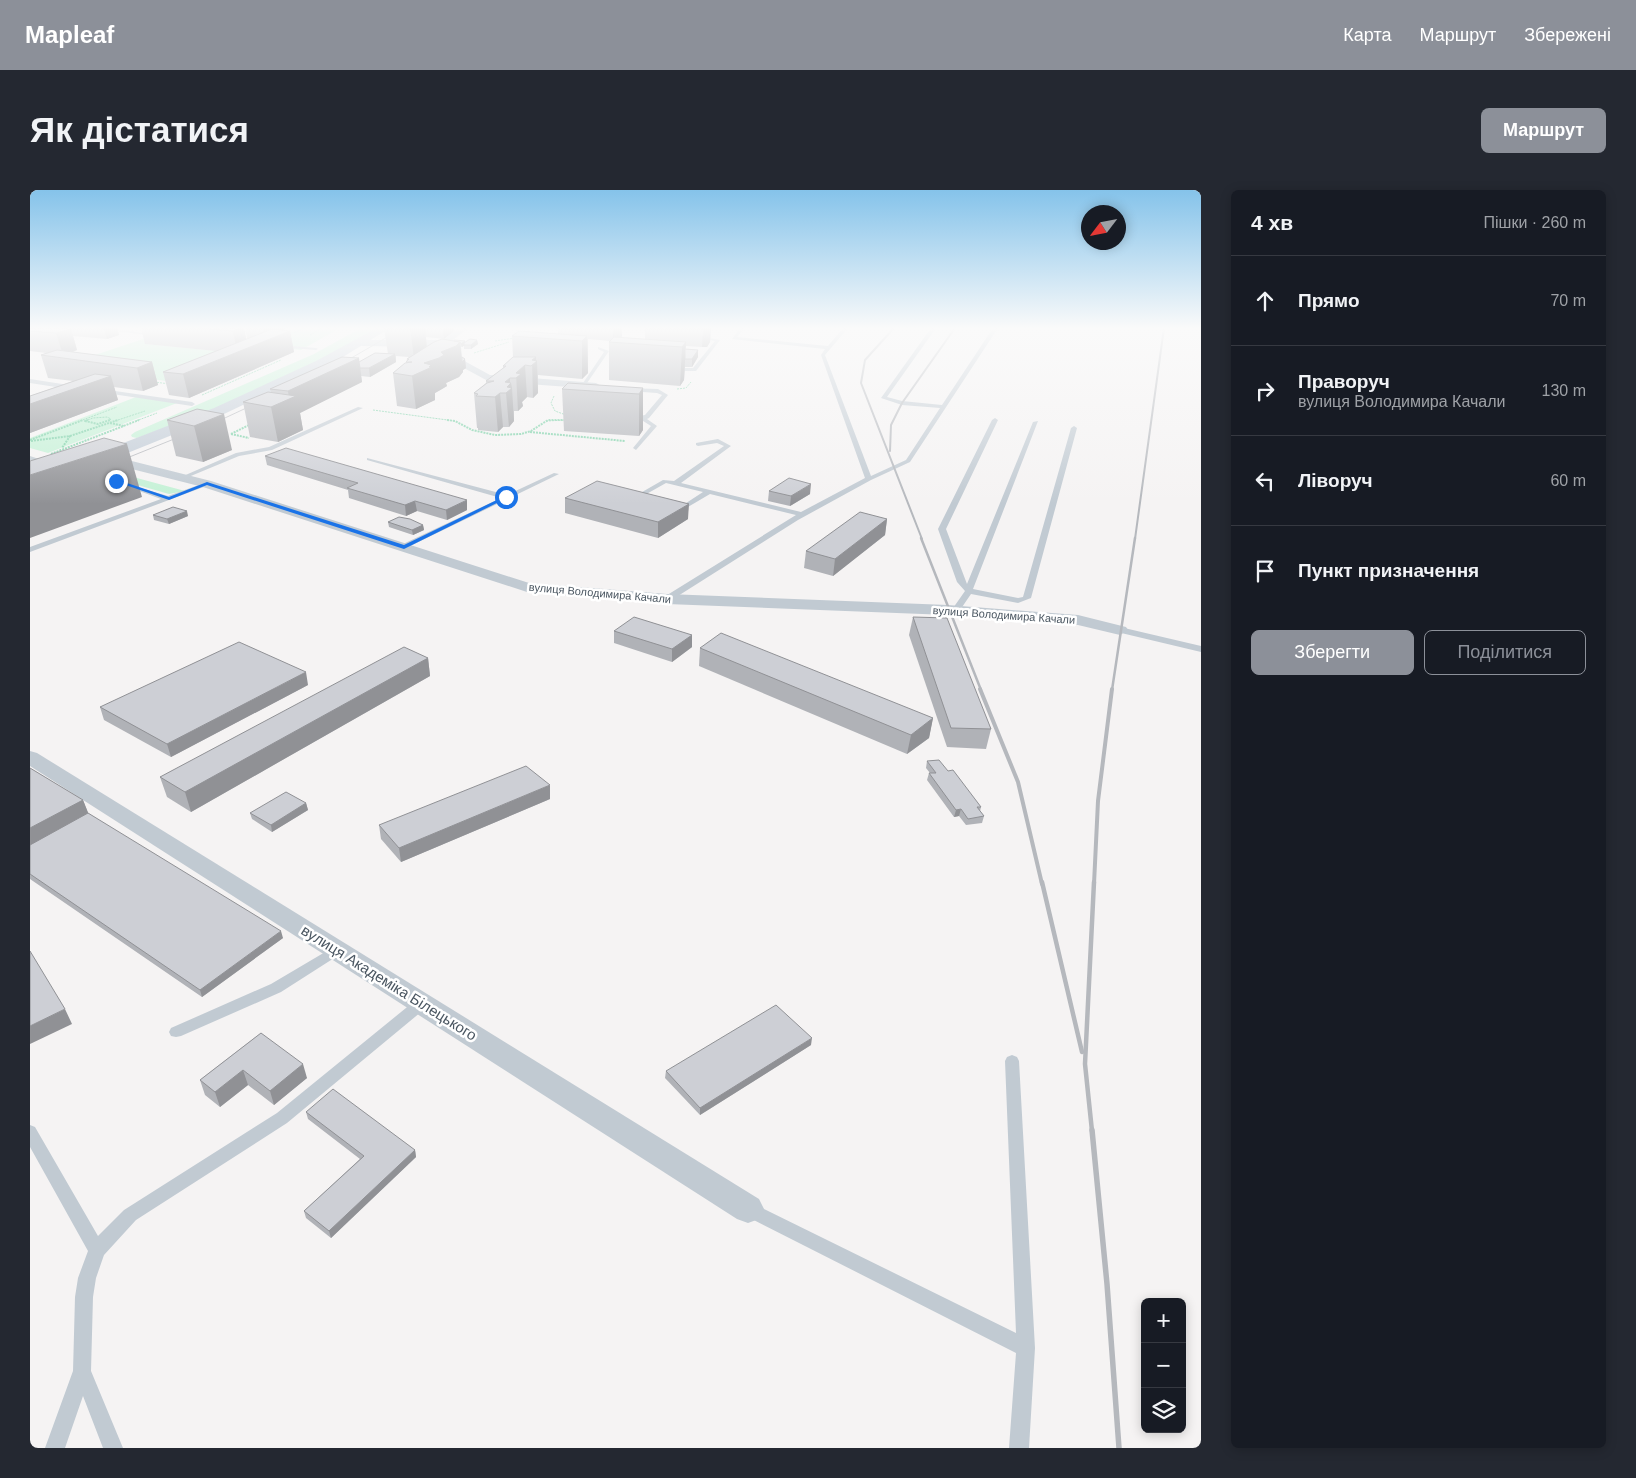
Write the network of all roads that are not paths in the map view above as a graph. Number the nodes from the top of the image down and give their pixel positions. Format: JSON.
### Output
{"nodes":[{"id":1,"x":69,"y":387,"type":"edge"},
{"id":2,"x":271,"y":387,"type":"edge"},
{"id":3,"x":596,"y":387,"type":"edge"},
{"id":4,"x":835,"y":387,"type":"edge"},
{"id":5,"x":892,"y":387,"type":"edge"},
{"id":6,"x":957,"y":387,"type":"edge"},
{"id":7,"x":84,"y":389,"type":"edge"},
{"id":8,"x":92,"y":390,"type":"edge"},
{"id":9,"x":620,"y":390,"type":"joint"},
{"id":10,"x":206,"y":398,"type":"dead end"},
{"id":11,"x":192,"y":404,"type":"junction"},
{"id":12,"x":944,"y":407,"type":"junction"},
{"id":13,"x":360,"y":408,"type":"road end"},
{"id":14,"x":165,"y":415,"type":"dead end"},
{"id":15,"x":624,"y":417,"type":"edge"},
{"id":16,"x":643,"y":418,"type":"junction"},
{"id":17,"x":994,"y":420,"type":"dead end"},
{"id":18,"x":1036,"y":422,"type":"dead end"},
{"id":19,"x":1074,"y":428,"type":"dead end"},
{"id":20,"x":698,"y":444,"type":"dead end"},
{"id":21,"x":636,"y":448,"type":"dead end"},
{"id":22,"x":82,"y":453,"type":"edge"},
{"id":23,"x":104,"y":458,"type":"junction"},
{"id":24,"x":369,"y":459,"type":"dead end"},
{"id":25,"x":556,"y":474,"type":"dead end"},
{"id":26,"x":184,"y":477,"type":"junction"},
{"id":27,"x":869,"y":479,"type":"junction"},
{"id":28,"x":116,"y":481,"type":"dead end"},
{"id":29,"x":30,"y":484,"type":"edge"},
{"id":30,"x":207,"y":484,"type":"junction"},
{"id":31,"x":675,"y":484,"type":"junction"},
{"id":32,"x":708,"y":492,"type":"junction"},
{"id":33,"x":506,"y":497,"type":"junction"},
{"id":34,"x":169,"y":499,"type":"junction"},
{"id":35,"x":640,"y":503,"type":"edge"},
{"id":36,"x":666,"y":510,"type":"edge"},
{"id":37,"x":801,"y":514,"type":"junction"},
{"id":38,"x":404,"y":547,"type":"junction"},
{"id":39,"x":30,"y":550,"type":"edge"},
{"id":40,"x":969,"y":591,"type":"junction"},
{"id":41,"x":667,"y":599,"type":"junction"},
{"id":42,"x":955,"y":611,"type":"junction"},
{"id":43,"x":1120,"y":630,"type":"joint"},
{"id":44,"x":1201,"y":649,"type":"edge"},
{"id":45,"x":30,"y":757,"type":"edge"},
{"id":46,"x":337,"y":950,"type":"junction"},
{"id":47,"x":422,"y":1003,"type":"junction"},
{"id":48,"x":176,"y":1032,"type":"dead end"},
{"id":49,"x":1012,"y":1061,"type":"dead end"},
{"id":50,"x":30,"y":1132,"type":"edge"},
{"id":51,"x":748,"y":1208,"type":"joint"},
{"id":52,"x":97,"y":1250,"type":"junction"},
{"id":53,"x":1026,"y":1348,"type":"junction"},
{"id":54,"x":82,"y":1372,"type":"junction"},
{"id":55,"x":55,"y":1448,"type":"edge"},
{"id":56,"x":113,"y":1448,"type":"edge"},
{"id":57,"x":1019,"y":1448,"type":"edge"}],
"edges":[{"from":1,"to":7,"type":"lane"},
{"from":2,"to":23,"type":"main road"},
{"from":3,"to":9,"type":"street"},
{"from":4,"to":27,"type":"lane"},
{"from":5,"to":12,"type":"lane"},
{"from":6,"to":12,"type":"lane"},
{"from":8,"to":11,"type":"lane"},
{"from":9,"to":16,"type":"lane"},
{"from":10,"to":11,"type":"main road"},
{"from":11,"to":14,"type":"main road"},
{"from":12,"to":27,"type":"lane"},
{"from":13,"to":26,"type":"lane"},
{"from":15,"to":16,"type":"lane"},
{"from":16,"to":21,"type":"lane"},
{"from":17,"to":40,"type":"lane"},
{"from":18,"to":40,"type":"lane"},
{"from":19,"to":40,"type":"lane"},
{"from":20,"to":31,"type":"lane"},
{"from":22,"to":23,"type":"street","name":"вулиця Володимира Качали"},
{"from":23,"to":26,"type":"street","name":"вулиця Володимира Качали"},
{"from":23,"to":29,"type":"main road"},
{"from":24,"to":33,"type":"lane"},
{"from":25,"to":33,"type":"lane"},
{"from":26,"to":30,"type":"street","name":"вулиця Володимира Качали"},
{"from":27,"to":37,"type":"lane"},
{"from":28,"to":34,"type":"lane"},
{"from":30,"to":34,"type":"lane"},
{"from":30,"to":38,"type":"street","name":"вулиця Володимира Качали"},
{"from":31,"to":32,"type":"lane"},
{"from":31,"to":35,"type":"lane"},
{"from":32,"to":36,"type":"lane"},
{"from":32,"to":37,"type":"lane"},
{"from":33,"to":38,"type":"lane"},
{"from":34,"to":39,"type":"lane"},
{"from":37,"to":41,"type":"lane"},
{"from":38,"to":41,"type":"street","name":"вулиця Володимира Качали"},
{"from":40,"to":42,"type":"lane"},
{"from":41,"to":42,"type":"street","name":"вулиця Володимира Качали"},
{"from":42,"to":43,"type":"street","name":"вулиця Володимира Качали"},
{"from":43,"to":44,"type":"lane"},
{"from":45,"to":46,"type":"street","name":"вулиця Академіка Білецького"},
{"from":46,"to":47,"type":"street","name":"вулиця Академіка Білецького"},
{"from":46,"to":48,"type":"lane"},
{"from":47,"to":51,"type":"street","name":"вулиця Академіка Білецького"},
{"from":47,"to":52,"type":"lane"},
{"from":49,"to":53,"type":"lane"},
{"from":50,"to":52,"type":"lane"},
{"from":51,"to":53,"type":"lane"},
{"from":52,"to":54,"type":"lane"},
{"from":53,"to":57,"type":"lane"},
{"from":54,"to":55,"type":"lane"},
{"from":54,"to":56,"type":"lane"}]}
